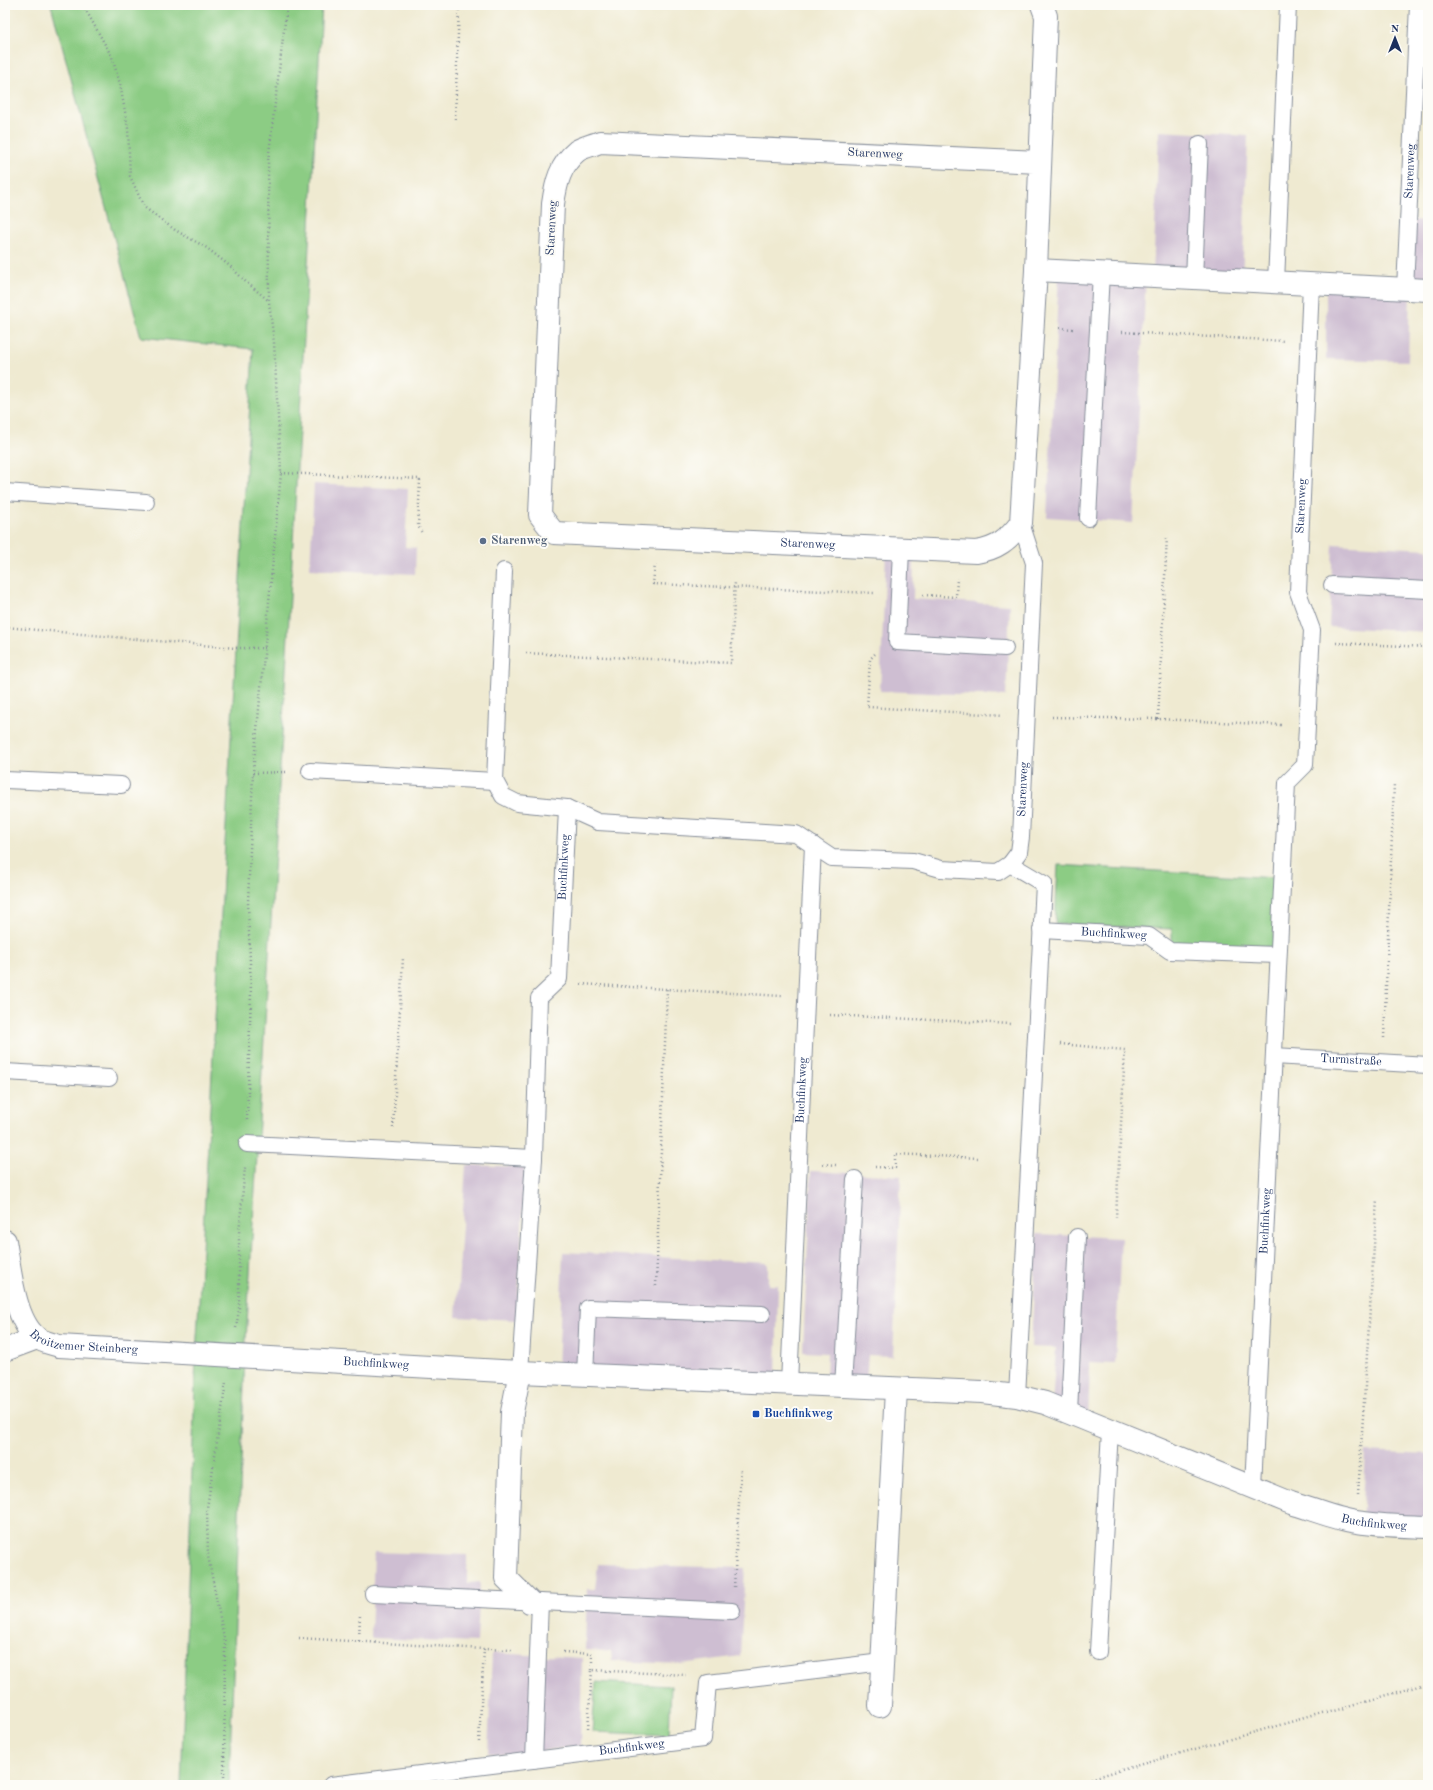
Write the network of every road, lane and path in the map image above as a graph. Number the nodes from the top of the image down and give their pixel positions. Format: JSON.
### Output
{"nodes":[{"id":1,"x":83,"y":5,"type":"edge"},
{"id":2,"x":288,"y":5,"type":"edge"},
{"id":3,"x":459,"y":5,"type":"edge"},
{"id":4,"x":1042,"y":5,"type":"edge"},
{"id":5,"x":1288,"y":5,"type":"edge"},
{"id":6,"x":1418,"y":5,"type":"edge"},
{"id":7,"x":455,"y":120,"type":"dead end"},
{"id":8,"x":1200,"y":144,"type":"dead end"},
{"id":9,"x":1040,"y":162,"type":"junction"},
{"id":10,"x":1036,"y":270,"type":"junction"},
{"id":11,"x":1101,"y":274,"type":"junction"},
{"id":12,"x":1194,"y":278,"type":"junction"},
{"id":13,"x":1276,"y":282,"type":"junction"},
{"id":14,"x":1311,"y":284,"type":"junction"},
{"id":15,"x":1405,"y":289,"type":"junction"},
{"id":16,"x":1428,"y":290,"type":"edge"},
{"id":17,"x":270,"y":302,"type":"junction"},
{"id":18,"x":1057,"y":328,"type":"dead end"},
{"id":19,"x":1098,"y":330,"type":"junction"},
{"id":20,"x":1309,"y":342,"type":"junction"},
{"id":21,"x":281,"y":473,"type":"junction"},
{"id":22,"x":5,"y":492,"type":"edge"},
{"id":23,"x":146,"y":502,"type":"dead end"},
{"id":24,"x":1088,"y":518,"type":"dead end"},
{"id":25,"x":1021,"y":523,"type":"junction"},
{"id":26,"x":422,"y":534,"type":"dead end"},
{"id":27,"x":1167,"y":536,"type":"dead end"},
{"id":28,"x":901,"y":549,"type":"junction"},
{"id":29,"x":655,"y":560,"type":"dead end"},
{"id":30,"x":504,"y":570,"type":"dead end"},
{"id":31,"x":957,"y":572,"type":"dead end"},
{"id":32,"x":735,"y":581,"type":"dead end"},
{"id":33,"x":1332,"y":585,"type":"dead end"},
{"id":34,"x":735,"y":587,"type":"junction"},
{"id":35,"x":1428,"y":590,"type":"edge"},
{"id":36,"x":899,"y":594,"type":"junction"},
{"id":37,"x":5,"y":627,"type":"edge"},
{"id":38,"x":897,"y":642,"type":"junction"},
{"id":39,"x":1311,"y":642,"type":"junction"},
{"id":40,"x":1428,"y":647,"type":"edge"},
{"id":41,"x":265,"y":648,"type":"junction"},
{"id":42,"x":1005,"y":648,"type":"dead end"},
{"id":43,"x":501,"y":652,"type":"junction"},
{"id":44,"x":1027,"y":716,"type":"junction"},
{"id":45,"x":1158,"y":719,"type":"junction"},
{"id":46,"x":1307,"y":726,"type":"junction"},
{"id":47,"x":310,"y":771,"type":"joint"},
{"id":48,"x":253,"y":773,"type":"junction"},
{"id":49,"x":5,"y":780,"type":"edge"},
{"id":50,"x":494,"y":781,"type":"junction"},
{"id":51,"x":1394,"y":782,"type":"dead end"},
{"id":52,"x":121,"y":785,"type":"dead end"},
{"id":53,"x":567,"y":808,"type":"junction"},
{"id":54,"x":813,"y":845,"type":"junction"},
{"id":55,"x":1010,"y":864,"type":"junction"},
{"id":56,"x":1041,"y":930,"type":"junction"},
{"id":57,"x":1278,"y":955,"type":"junction"},
{"id":58,"x":402,"y":958,"type":"dead end"},
{"id":59,"x":667,"y":989,"type":"dead end"},
{"id":60,"x":1035,"y":1042,"type":"junction"},
{"id":61,"x":1274,"y":1056,"type":"junction"},
{"id":62,"x":1382,"y":1062,"type":"junction"},
{"id":63,"x":1428,"y":1065,"type":"edge"},
{"id":64,"x":5,"y":1072,"type":"edge"},
{"id":65,"x":110,"y":1078,"type":"dead end"},
{"id":66,"x":247,"y":1144,"type":"junction"},
{"id":67,"x":392,"y":1151,"type":"junction"},
{"id":68,"x":534,"y":1158,"type":"junction"},
{"id":69,"x":978,"y":1158,"type":"dead end"},
{"id":70,"x":799,"y":1163,"type":"junction"},
{"id":71,"x":843,"y":1165,"type":"dead end"},
{"id":72,"x":873,"y":1167,"type":"dead end"},
{"id":73,"x":855,"y":1179,"type":"dead end"},
{"id":74,"x":1377,"y":1199,"type":"dead end"},
{"id":75,"x":1116,"y":1217,"type":"dead end"},
{"id":76,"x":1077,"y":1237,"type":"dead end"},
{"id":77,"x":5,"y":1241,"type":"edge"},
{"id":78,"x":655,"y":1310,"type":"junction"},
{"id":79,"x":762,"y":1314,"type":"dead end"},
{"id":80,"x":37,"y":1338,"type":"junction"},
{"id":81,"x":5,"y":1350,"type":"edge"},
{"id":82,"x":232,"y":1355,"type":"junction"},
{"id":83,"x":520,"y":1372,"type":"junction"},
{"id":84,"x":585,"y":1375,"type":"junction"},
{"id":85,"x":789,"y":1384,"type":"junction"},
{"id":86,"x":843,"y":1387,"type":"junction"},
{"id":87,"x":896,"y":1389,"type":"junction"},
{"id":88,"x":1017,"y":1396,"type":"junction"},
{"id":89,"x":1069,"y":1413,"type":"junction"},
{"id":90,"x":1110,"y":1430,"type":"junction"},
{"id":91,"x":741,"y":1469,"type":"dead end"},
{"id":92,"x":1253,"y":1487,"type":"junction"},
{"id":93,"x":1356,"y":1522,"type":"junction"},
{"id":94,"x":1428,"y":1527,"type":"edge"},
{"id":95,"x":373,"y":1594,"type":"dead end"},
{"id":96,"x":535,"y":1602,"type":"junction"},
{"id":97,"x":732,"y":1611,"type":"joint"},
{"id":98,"x":299,"y":1638,"type":"dead end"},
{"id":99,"x":484,"y":1649,"type":"dead end"},
{"id":100,"x":1098,"y":1652,"type":"dead end"},
{"id":101,"x":882,"y":1662,"type":"junction"},
{"id":102,"x":708,"y":1683,"type":"junction"},
{"id":103,"x":1428,"y":1683,"type":"edge"},
{"id":104,"x":880,"y":1706,"type":"dead end"},
{"id":105,"x":586,"y":1754,"type":"junction"},
{"id":106,"x":534,"y":1760,"type":"junction"},
{"id":107,"x":224,"y":1785,"type":"edge"},
{"id":108,"x":331,"y":1785,"type":"edge"},
{"id":109,"x":1068,"y":1785,"type":"edge"}],
"edges":[{"from":1,"to":17,"type":"path"},
{"from":2,"to":17,"type":"path"},
{"from":3,"to":7,"type":"path"},
{"from":4,"to":9,"type":"street","name":"Starenweg"},
{"from":5,"to":13,"type":"lane"},
{"from":6,"to":15,"type":"lane","name":"Starenweg"},
{"from":8,"to":12,"type":"lane"},
{"from":9,"to":10,"type":"street","name":"Starenweg"},
{"from":9,"to":28,"type":"street","name":"Starenweg"},
{"from":10,"to":11,"type":"street"},
{"from":10,"to":25,"type":"street","name":"Starenweg"},
{"from":11,"to":12,"type":"street"},
{"from":11,"to":19,"type":"lane"},
{"from":12,"to":13,"type":"street"},
{"from":13,"to":14,"type":"street"},
{"from":14,"to":15,"type":"street"},
{"from":14,"to":20,"type":"lane","name":"Starenweg"},
{"from":15,"to":16,"type":"street"},
{"from":17,"to":21,"type":"path"},
{"from":18,"to":19,"type":"path"},
{"from":19,"to":20,"type":"path"},
{"from":19,"to":24,"type":"lane"},
{"from":20,"to":39,"type":"lane","name":"Starenweg"},
{"from":21,"to":26,"type":"path"},
{"from":21,"to":41,"type":"path"},
{"from":22,"to":23,"type":"lane"},
{"from":25,"to":28,"type":"street","name":"Starenweg"},
{"from":25,"to":44,"type":"lane","name":"Starenweg"},
{"from":27,"to":45,"type":"path"},
{"from":28,"to":36,"type":"lane"},
{"from":29,"to":34,"type":"path"},
{"from":30,"to":43,"type":"lane"},
{"from":31,"to":36,"type":"path"},
{"from":32,"to":34,"type":"path"},
{"from":33,"to":35,"type":"lane"},
{"from":34,"to":36,"type":"path"},
{"from":34,"to":43,"type":"path"},
{"from":36,"to":38,"type":"lane"},
{"from":37,"to":41,"type":"path"},
{"from":38,"to":42,"type":"lane"},
{"from":38,"to":44,"type":"path"},
{"from":39,"to":40,"type":"path"},
{"from":39,"to":46,"type":"lane","name":"Starenweg"},
{"from":41,"to":48,"type":"path"},
{"from":43,"to":50,"type":"lane"},
{"from":44,"to":45,"type":"path"},
{"from":44,"to":55,"type":"lane","name":"Starenweg"},
{"from":45,"to":46,"type":"path"},
{"from":46,"to":57,"type":"lane","name":"Buchfinkweg"},
{"from":47,"to":48,"type":"path"},
{"from":47,"to":50,"type":"lane"},
{"from":48,"to":66,"type":"path"},
{"from":49,"to":52,"type":"lane"},
{"from":50,"to":53,"type":"lane"},
{"from":51,"to":62,"type":"path"},
{"from":53,"to":54,"type":"lane"},
{"from":53,"to":68,"type":"lane","name":"Buchfinkweg"},
{"from":54,"to":55,"type":"lane"},
{"from":54,"to":70,"type":"lane","name":"Buchfinkweg"},
{"from":55,"to":56,"type":"lane"},
{"from":56,"to":57,"type":"lane","name":"Buchfinkweg"},
{"from":56,"to":60,"type":"lane"},
{"from":57,"to":61,"type":"lane","name":"Buchfinkweg"},
{"from":58,"to":67,"type":"path"},
{"from":59,"to":78,"type":"path"},
{"from":60,"to":75,"type":"path"},
{"from":60,"to":88,"type":"lane"},
{"from":61,"to":62,"type":"lane","name":"Turmstraße"},
{"from":61,"to":92,"type":"lane","name":"Buchfinkweg"},
{"from":62,"to":63,"type":"lane","name":"Turmstraße"},
{"from":64,"to":65,"type":"lane"},
{"from":66,"to":67,"type":"lane"},
{"from":66,"to":82,"type":"path"},
{"from":67,"to":68,"type":"lane"},
{"from":68,"to":83,"type":"lane","name":"Buchfinkweg"},
{"from":69,"to":72,"type":"path"},
{"from":70,"to":71,"type":"path"},
{"from":70,"to":85,"type":"lane","name":"Buchfinkweg"},
{"from":73,"to":86,"type":"lane"},
{"from":74,"to":93,"type":"path"},
{"from":76,"to":89,"type":"lane"},
{"from":77,"to":80,"type":"street","name":"Broitzemer Steinberg"},
{"from":78,"to":79,"type":"lane"},
{"from":78,"to":84,"type":"lane"},
{"from":80,"to":81,"type":"street"},
{"from":80,"to":82,"type":"street","name":"Broitzemer Steinberg"},
{"from":82,"to":83,"type":"street","name":"Buchfinkweg"},
{"from":82,"to":107,"type":"path"},
{"from":83,"to":84,"type":"street","name":"Buchfinkweg"},
{"from":83,"to":96,"type":"street","name":"Buchfinkweg"},
{"from":84,"to":85,"type":"street","name":"Buchfinkweg"},
{"from":85,"to":86,"type":"street","name":"Buchfinkweg"},
{"from":86,"to":87,"type":"street","name":"Buchfinkweg"},
{"from":87,"to":88,"type":"street","name":"Buchfinkweg"},
{"from":87,"to":101,"type":"street"},
{"from":88,"to":89,"type":"street","name":"Buchfinkweg"},
{"from":89,"to":90,"type":"street","name":"Buchfinkweg"},
{"from":90,"to":92,"type":"street","name":"Buchfinkweg"},
{"from":90,"to":100,"type":"lane"},
{"from":91,"to":97,"type":"path"},
{"from":92,"to":93,"type":"street","name":"Buchfinkweg"},
{"from":93,"to":94,"type":"street","name":"Buchfinkweg"},
{"from":95,"to":96,"type":"lane"},
{"from":96,"to":97,"type":"lane"},
{"from":96,"to":106,"type":"lane"},
{"from":98,"to":99,"type":"path"},
{"from":101,"to":102,"type":"lane"},
{"from":101,"to":104,"type":"street"},
{"from":102,"to":105,"type":"lane","name":"Buchfinkweg"},
{"from":102,"to":105,"type":"path"},
{"from":103,"to":109,"type":"path"},
{"from":105,"to":106,"type":"lane","name":"Buchfinkweg"},
{"from":106,"to":108,"type":"lane","name":"Buchfinkweg"}]}
